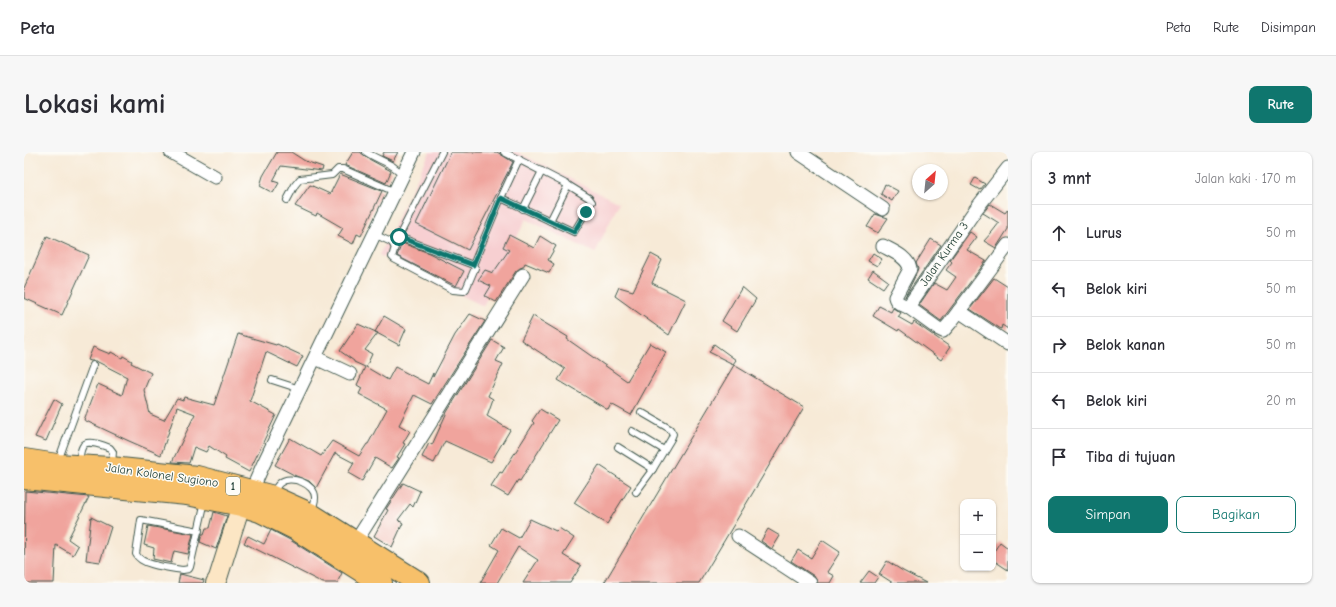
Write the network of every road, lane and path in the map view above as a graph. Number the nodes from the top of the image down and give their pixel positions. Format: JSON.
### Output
{"nodes":[{"id":1,"x":171,"y":152,"type":"edge"},
{"id":2,"x":366,"y":152,"type":"edge"},
{"id":3,"x":414,"y":152,"type":"edge"},
{"id":4,"x":442,"y":152,"type":"edge"},
{"id":5,"x":504,"y":152,"type":"edge"},
{"id":6,"x":798,"y":152,"type":"edge"},
{"id":7,"x":519,"y":159,"type":"junction"},
{"id":8,"x":1008,"y":168,"type":"edge"},
{"id":9,"x":542,"y":171,"type":"junction"},
{"id":10,"x":403,"y":176,"type":"junction"},
{"id":11,"x":215,"y":177,"type":"dead end"},
{"id":12,"x":568,"y":185,"type":"junction"},
{"id":13,"x":395,"y":192,"type":"junction"},
{"id":14,"x":501,"y":198,"type":"junction"},
{"id":15,"x":287,"y":200,"type":"dead end"},
{"id":16,"x":523,"y":209,"type":"junction"},
{"id":17,"x":883,"y":209,"type":"dead end"},
{"id":18,"x":550,"y":221,"type":"junction"},
{"id":19,"x":374,"y":234,"type":"junction"},
{"id":20,"x":399,"y":237,"type":"junction"},
{"id":21,"x":394,"y":246,"type":"junction"},
{"id":22,"x":883,"y":246,"type":"dead end"},
{"id":23,"x":1007,"y":247,"type":"edge"},
{"id":24,"x":473,"y":265,"type":"junction"},
{"id":25,"x":523,"y":275,"type":"dead end"},
{"id":26,"x":908,"y":307,"type":"junction"},
{"id":27,"x":959,"y":311,"type":"junction"},
{"id":28,"x":1008,"y":344,"type":"edge"},
{"id":29,"x":1008,"y":352,"type":"edge"},
{"id":30,"x":316,"y":358,"type":"junction"},
{"id":31,"x":93,"y":365,"type":"dead end"},
{"id":32,"x":350,"y":374,"type":"dead end"},
{"id":33,"x":272,"y":380,"type":"dead end"},
{"id":34,"x":300,"y":389,"type":"junction"},
{"id":35,"x":641,"y":412,"type":"dead end"},
{"id":36,"x":632,"y":431,"type":"dead end"},
{"id":37,"x":618,"y":447,"type":"dead end"},
{"id":38,"x":664,"y":450,"type":"junction"},
{"id":39,"x":24,"y":460,"type":"edge"},
{"id":40,"x":57,"y":465,"type":"junction"},
{"id":41,"x":653,"y":469,"type":"junction"},
{"id":42,"x":24,"y":478,"type":"edge"},
{"id":43,"x":636,"y":492,"type":"dead end"},
{"id":44,"x":255,"y":497,"type":"junction"},
{"id":45,"x":206,"y":498,"type":"junction"},
{"id":46,"x":199,"y":531,"type":"junction"},
{"id":47,"x":738,"y":536,"type":"dead end"},
{"id":48,"x":355,"y":543,"type":"junction"},
{"id":49,"x":219,"y":581,"type":"edge"},
{"id":50,"x":381,"y":583,"type":"edge"},
{"id":51,"x":419,"y":583,"type":"edge"},
{"id":52,"x":810,"y":583,"type":"edge"}],
"edges":[{"from":1,"to":11,"type":"street"},
{"from":2,"to":10,"type":"lane"},
{"from":3,"to":10,"type":"street"},
{"from":4,"to":20,"type":"lane"},
{"from":5,"to":7,"type":"lane"},
{"from":6,"to":17,"type":"street"},
{"from":7,"to":9,"type":"lane"},
{"from":7,"to":14,"type":"lane"},
{"from":8,"to":26,"type":"street","name":"Jalan Kurma 3"},
{"from":9,"to":12,"type":"lane"},
{"from":9,"to":16,"type":"lane"},
{"from":10,"to":13,"type":"street"},
{"from":12,"to":18,"type":"lane"},
{"from":12,"to":18,"type":"lane"},
{"from":13,"to":15,"type":"lane"},
{"from":13,"to":19,"type":"street"},
{"from":14,"to":16,"type":"lane"},
{"from":14,"to":24,"type":"lane"},
{"from":16,"to":18,"type":"lane"},
{"from":19,"to":21,"type":"lane"},
{"from":19,"to":30,"type":"street"},
{"from":20,"to":21,"type":"lane"},
{"from":20,"to":24,"type":"lane"},
{"from":21,"to":24,"type":"lane"},
{"from":22,"to":26,"type":"street"},
{"from":23,"to":27,"type":"street"},
{"from":25,"to":48,"type":"street"},
{"from":26,"to":27,"type":"street"},
{"from":27,"to":28,"type":"street"},
{"from":28,"to":29,"type":"street"},
{"from":30,"to":32,"type":"street"},
{"from":30,"to":34,"type":"street"},
{"from":31,"to":40,"type":"lane"},
{"from":33,"to":34,"type":"lane"},
{"from":34,"to":44,"type":"street"},
{"from":35,"to":38,"type":"lane"},
{"from":36,"to":38,"type":"lane"},
{"from":37,"to":41,"type":"lane"},
{"from":38,"to":41,"type":"lane"},
{"from":39,"to":40,"type":"highway","name":"Jalan Kolonel Sugiono","number":"1"},
{"from":40,"to":44,"type":"highway","name":"Jalan Kolonel Sugiono","number":"1"},
{"from":41,"to":43,"type":"lane"},
{"from":42,"to":45,"type":"highway","name":"Jalan Kolonel Sugiono","number":"1"},
{"from":44,"to":45,"type":"highway","name":"Jalan Kolonel Sugiono","number":"1"},
{"from":44,"to":48,"type":"highway","name":"Jalan Kolonel Sugiono","number":"1"},
{"from":44,"to":49,"type":"street"},
{"from":44,"to":50,"type":"highway","name":"Jalan Kolonel Sugiono","number":"1"},
{"from":45,"to":46,"type":"lane"},
{"from":46,"to":46,"type":"lane"},
{"from":47,"to":52,"type":"street"},
{"from":48,"to":51,"type":"highway","name":"Jalan Kolonel Sugiono","number":"1"}]}
